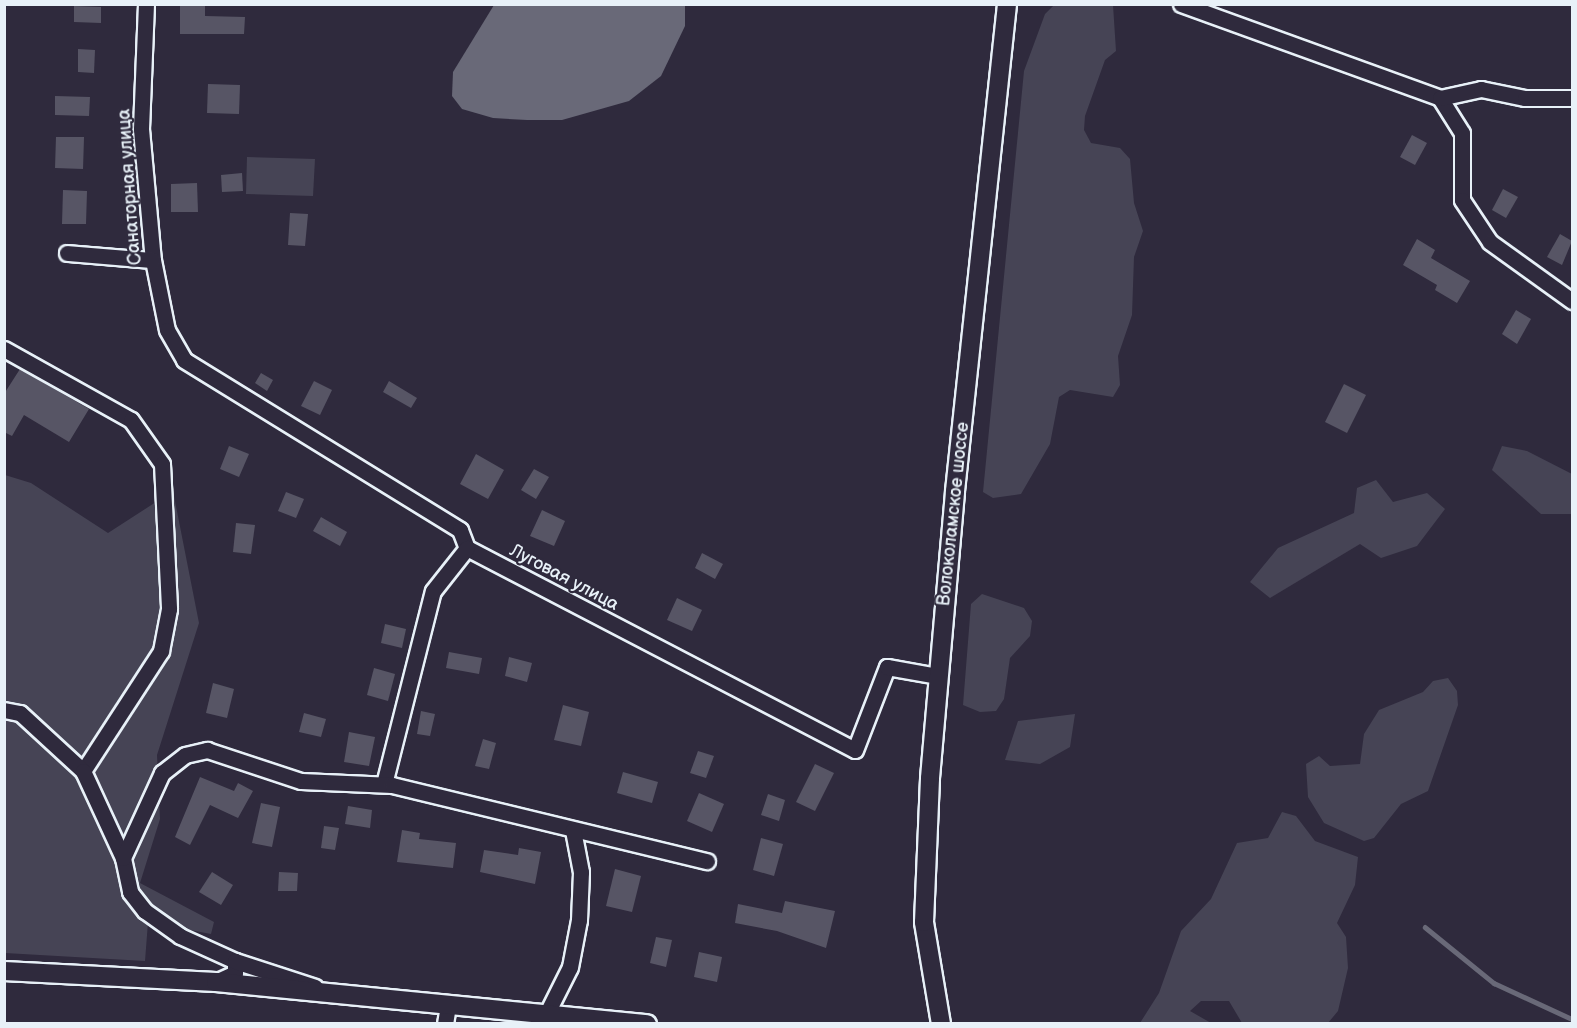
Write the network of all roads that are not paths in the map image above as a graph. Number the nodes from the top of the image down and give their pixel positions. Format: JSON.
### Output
{"nodes":[{"id":1,"x":146,"y":4,"type":"edge"},
{"id":2,"x":1007,"y":4,"type":"edge"},
{"id":3,"x":1181,"y":4,"type":"edge"},
{"id":4,"x":1440,"y":98,"type":"junction"},
{"id":5,"x":1572,"y":98,"type":"edge"},
{"id":6,"x":67,"y":253,"type":"dead end"},
{"id":7,"x":153,"y":260,"type":"junction"},
{"id":8,"x":1572,"y":302,"type":"edge"},
{"id":9,"x":167,"y":330,"type":"joint"},
{"id":10,"x":4,"y":349,"type":"edge"},
{"id":11,"x":467,"y":548,"type":"junction"},
{"id":12,"x":938,"y":676,"type":"junction"},
{"id":13,"x":4,"y":710,"type":"edge"},
{"id":14,"x":83,"y":771,"type":"junction"},
{"id":15,"x":384,"y":784,"type":"junction"},
{"id":16,"x":573,"y":830,"type":"junction"},
{"id":17,"x":123,"y":858,"type":"junction"},
{"id":18,"x":707,"y":861,"type":"dead end"},
{"id":19,"x":235,"y":961,"type":"junction"},
{"id":20,"x":4,"y":971,"type":"edge"},
{"id":21,"x":216,"y":982,"type":"junction"},
{"id":22,"x":335,"y":994,"type":"junction"},
{"id":23,"x":448,"y":1004,"type":"junction"},
{"id":24,"x":547,"y":1013,"type":"junction"},
{"id":25,"x":445,"y":1023,"type":"edge"},
{"id":26,"x":647,"y":1023,"type":"edge"},
{"id":27,"x":941,"y":1023,"type":"edge"}],
"edges":[{"from":1,"to":7,"type":"street","name":"Санаторная улица"},
{"from":2,"to":12,"type":"main road","name":"Волоколамское шоссе"},
{"from":3,"to":4,"type":"street"},
{"from":4,"to":5,"type":"street"},
{"from":4,"to":8,"type":"street"},
{"from":6,"to":7,"type":"street"},
{"from":7,"to":9,"type":"street","name":"Санаторная улица"},
{"from":9,"to":11,"type":"street","name":"Луговая улица"},
{"from":10,"to":14,"type":"street"},
{"from":11,"to":12,"type":"street","name":"Луговая улица"},
{"from":11,"to":15,"type":"street"},
{"from":12,"to":27,"type":"main road","name":"Волоколамское шоссе"},
{"from":13,"to":14,"type":"street"},
{"from":14,"to":17,"type":"street"},
{"from":15,"to":16,"type":"street"},
{"from":15,"to":17,"type":"street"},
{"from":16,"to":18,"type":"street"},
{"from":16,"to":24,"type":"street"},
{"from":17,"to":19,"type":"street"},
{"from":19,"to":21,"type":"street"},
{"from":19,"to":22,"type":"street"},
{"from":20,"to":21,"type":"main road"},
{"from":21,"to":22,"type":"main road"},
{"from":22,"to":23,"type":"main road"},
{"from":23,"to":24,"type":"main road"},
{"from":23,"to":25,"type":"street"},
{"from":24,"to":26,"type":"main road"}]}
